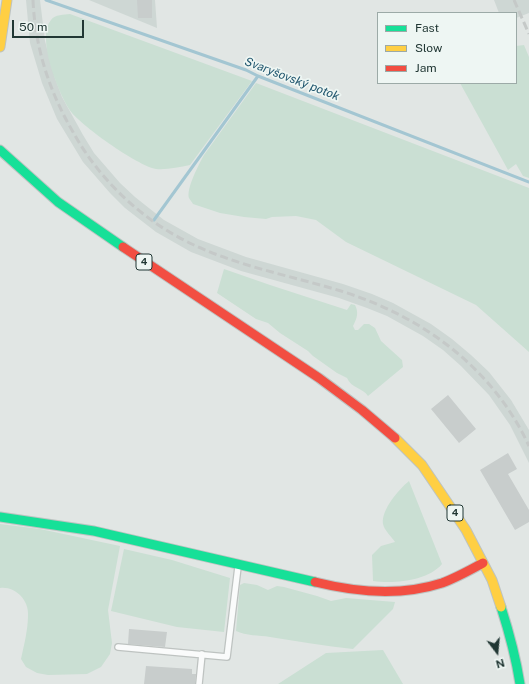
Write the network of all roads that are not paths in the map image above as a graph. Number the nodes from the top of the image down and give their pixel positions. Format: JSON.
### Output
{"nodes":[{"id":1,"x":7,"y":0,"type":"edge"},
{"id":2,"x":0,"y":47,"type":"edge"},
{"id":3,"x":0,"y":150,"type":"edge"},
{"id":4,"x":0,"y":517,"type":"edge"},
{"id":5,"x":483,"y":563,"type":"junction"},
{"id":6,"x":238,"y":564,"type":"junction"},
{"id":7,"x":118,"y":647,"type":"dead end"},
{"id":8,"x":202,"y":654,"type":"junction"},
{"id":9,"x":199,"y":684,"type":"edge"},
{"id":10,"x":520,"y":684,"type":"edge"}],
"edges":[{"from":1,"to":2,"type":"main road"},
{"from":3,"to":5,"type":"main road","number":"4"},
{"from":4,"to":6,"type":"main road"},
{"from":5,"to":6,"type":"main road"},
{"from":5,"to":10,"type":"main road","number":"4"},
{"from":6,"to":8,"type":"lane"},
{"from":7,"to":8,"type":"lane"},
{"from":8,"to":9,"type":"lane"}]}
